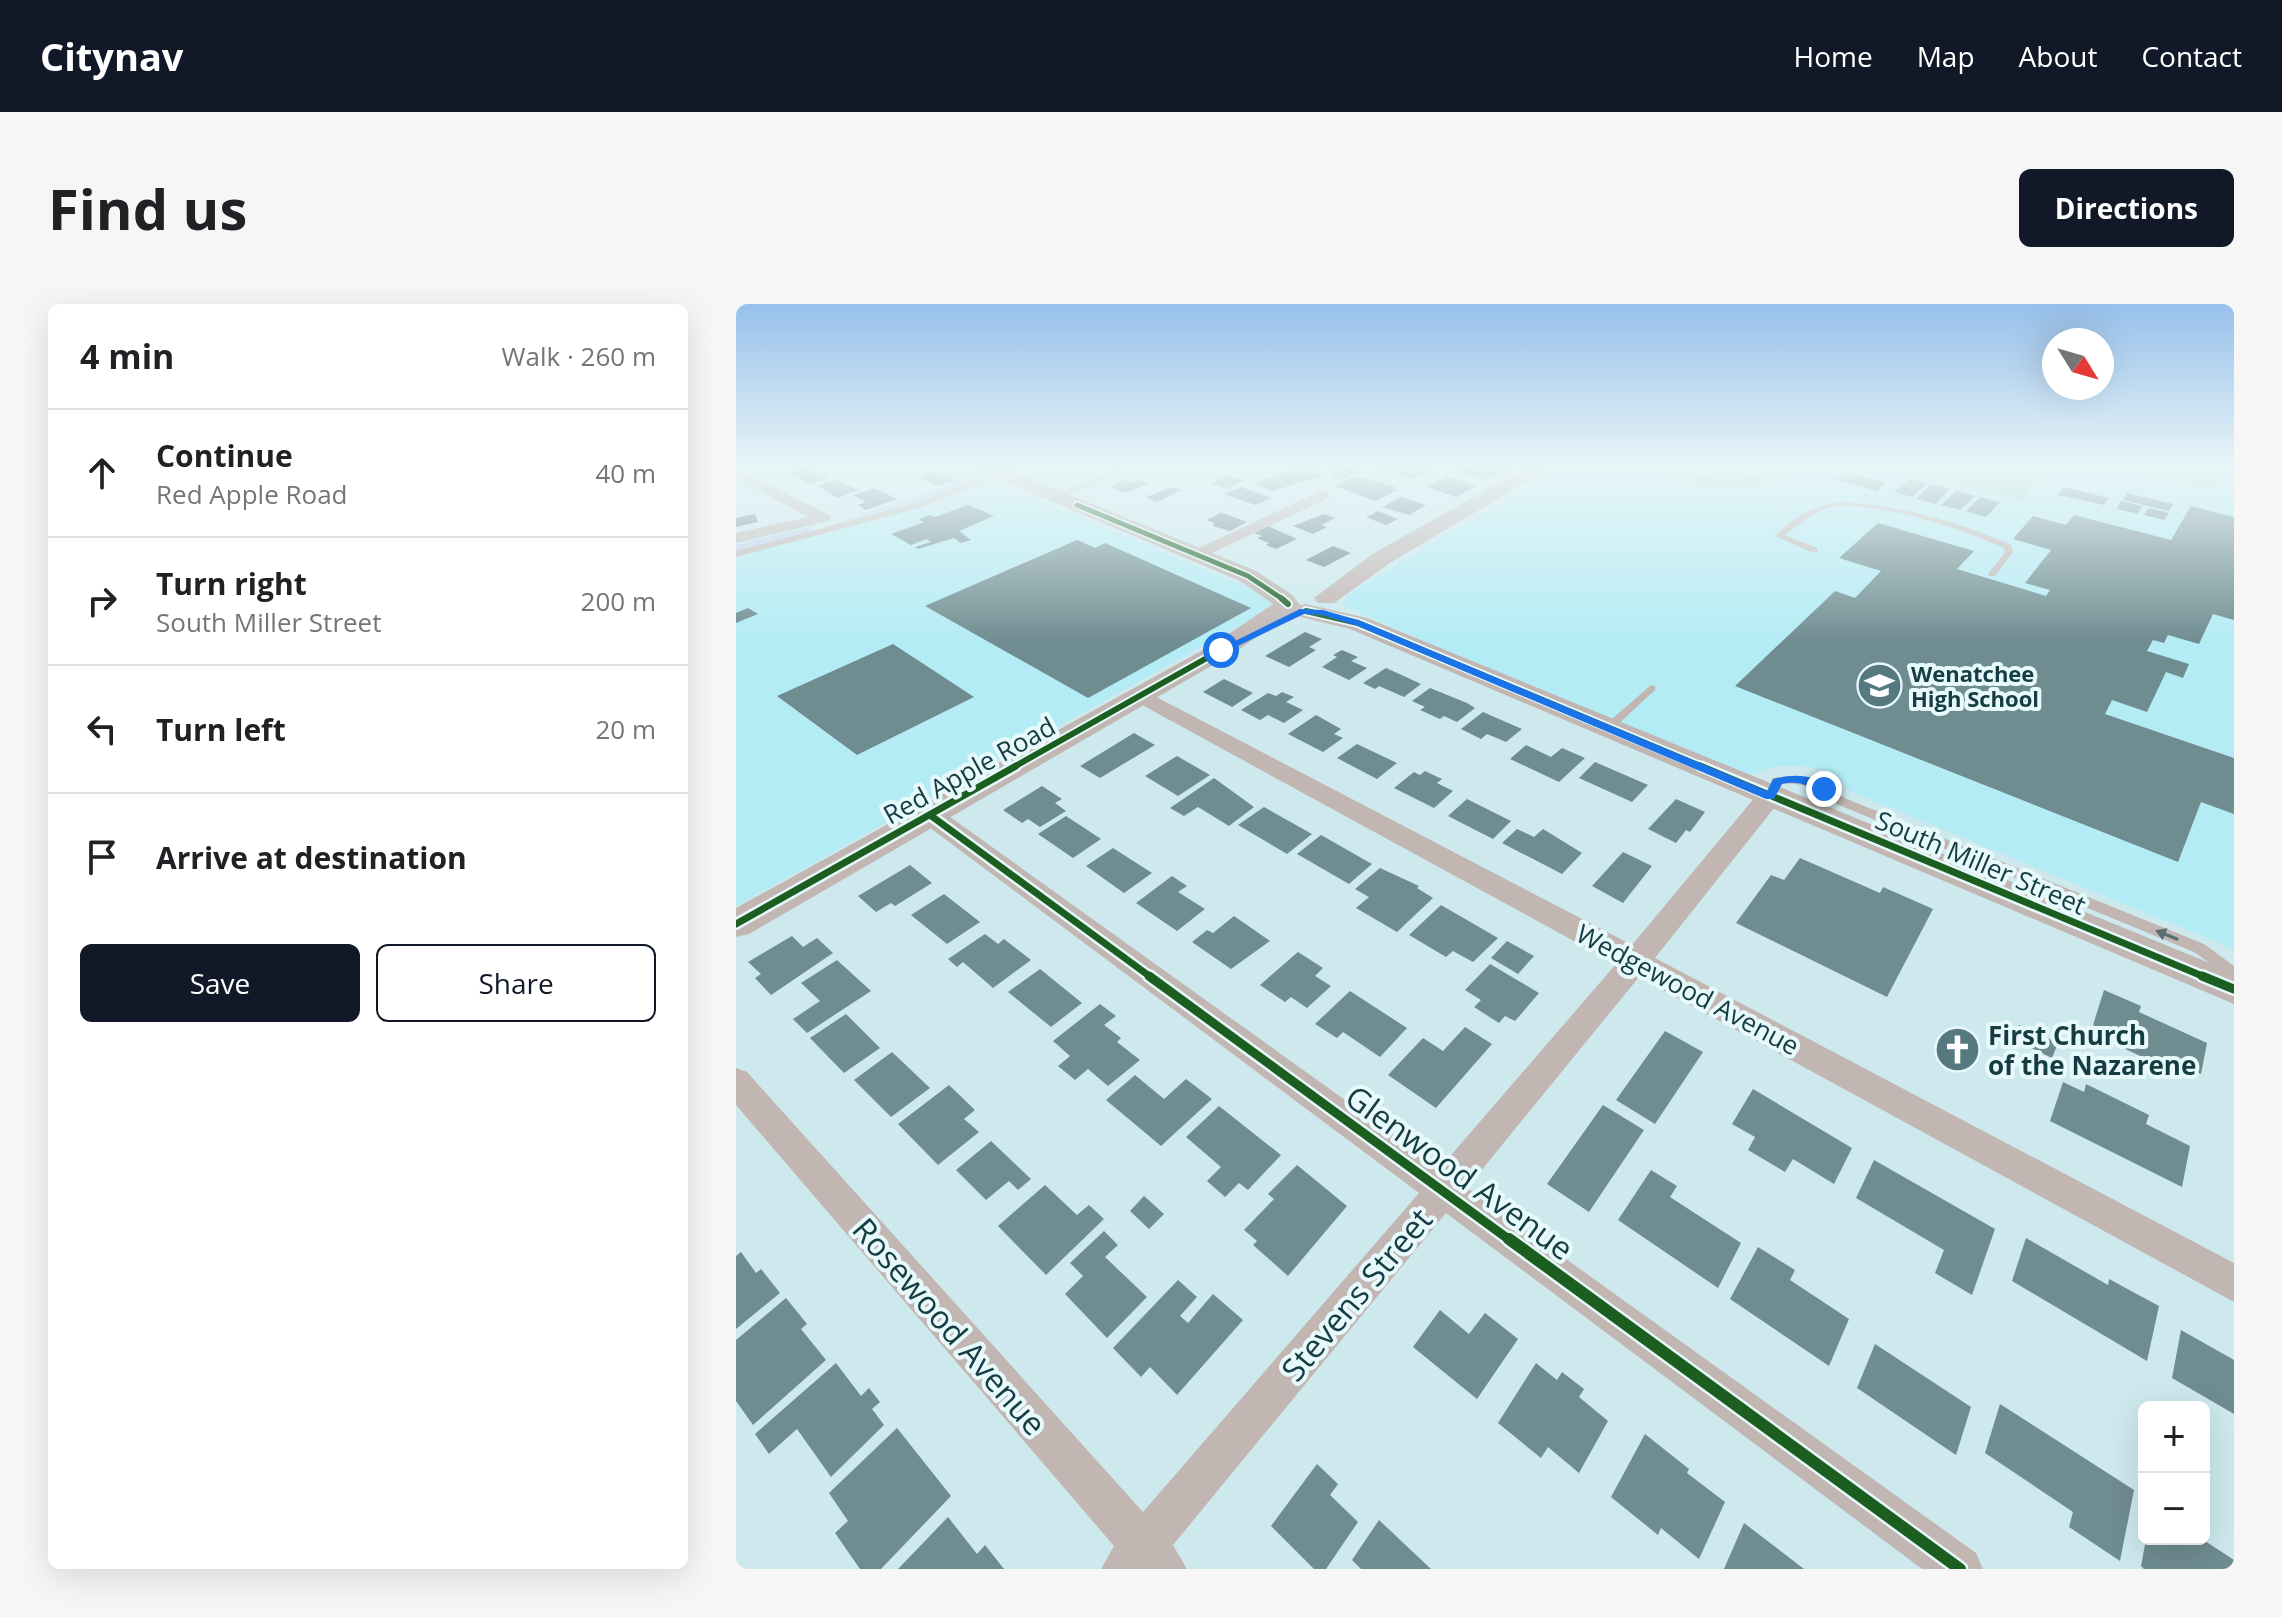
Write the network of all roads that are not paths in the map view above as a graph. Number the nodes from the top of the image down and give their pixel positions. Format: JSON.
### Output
{"nodes":[{"id":1,"x":792,"y":525,"type":"edge"},
{"id":2,"x":845,"y":525,"type":"edge"},
{"id":3,"x":1127,"y":525,"type":"edge"},
{"id":4,"x":1258,"y":525,"type":"edge"},
{"id":5,"x":1440,"y":525,"type":"edge"},
{"id":6,"x":1795,"y":525,"type":"edge"},
{"id":7,"x":1939,"y":525,"type":"edge"},
{"id":8,"x":736,"y":538,"type":"edge"},
{"id":9,"x":1814,"y":550,"type":"dead end"},
{"id":10,"x":736,"y":554,"type":"edge"},
{"id":11,"x":1195,"y":554,"type":"junction"},
{"id":12,"x":1992,"y":574,"type":"dead end"},
{"id":13,"x":1306,"y":602,"type":"junction"},
{"id":14,"x":1651,"y":688,"type":"dead end"},
{"id":15,"x":1141,"y":695,"type":"junction"},
{"id":16,"x":1609,"y":727,"type":"junction"},
{"id":17,"x":1770,"y":796,"type":"junction"},
{"id":18,"x":930,"y":815,"type":"junction"},
{"id":19,"x":736,"y":924,"type":"edge"},
{"id":20,"x":1636,"y":961,"type":"junction"},
{"id":21,"x":2234,"y":974,"type":"edge"},
{"id":22,"x":2234,"y":989,"type":"edge"},
{"id":23,"x":736,"y":1082,"type":"edge"},
{"id":24,"x":1444,"y":1189,"type":"junction"},
{"id":25,"x":2234,"y":1283,"type":"edge"},
{"id":26,"x":1144,"y":1561,"type":"edge"},
{"id":27,"x":1960,"y":1569,"type":"edge"}],
"edges":[{"from":1,"to":8,"type":"street"},
{"from":2,"to":10,"type":"lane"},
{"from":3,"to":11,"type":"street","name":"South Miller Street"},
{"from":4,"to":11,"type":"street"},
{"from":5,"to":13,"type":"street","name":"Red Apple Road"},
{"from":6,"to":9,"type":"lane"},
{"from":7,"to":12,"type":"lane"},
{"from":11,"to":13,"type":"street","name":"South Miller Street"},
{"from":13,"to":15,"type":"street","name":"Red Apple Road"},
{"from":13,"to":16,"type":"street","name":"South Miller Street"},
{"from":14,"to":16,"type":"lane"},
{"from":15,"to":18,"type":"street","name":"Red Apple Road"},
{"from":15,"to":20,"type":"street","name":"Wedgewood Avenue"},
{"from":16,"to":17,"type":"street","name":"South Miller Street"},
{"from":17,"to":20,"type":"street","name":"Stevens Street"},
{"from":21,"to":17,"type":"lane","one_way":true},
{"from":17,"to":22,"type":"street","name":"South Miller Street"},
{"from":18,"to":19,"type":"street","name":"Red Apple Road"},
{"from":18,"to":24,"type":"street","name":"Glenwood Avenue"},
{"from":20,"to":24,"type":"street","name":"Stevens Street"},
{"from":20,"to":25,"type":"street","name":"Wedgewood Avenue"},
{"from":23,"to":26,"type":"street","name":"Rosewood Avenue"},
{"from":24,"to":26,"type":"street","name":"Stevens Street"},
{"from":24,"to":27,"type":"street","name":"Glenwood Avenue"}]}
